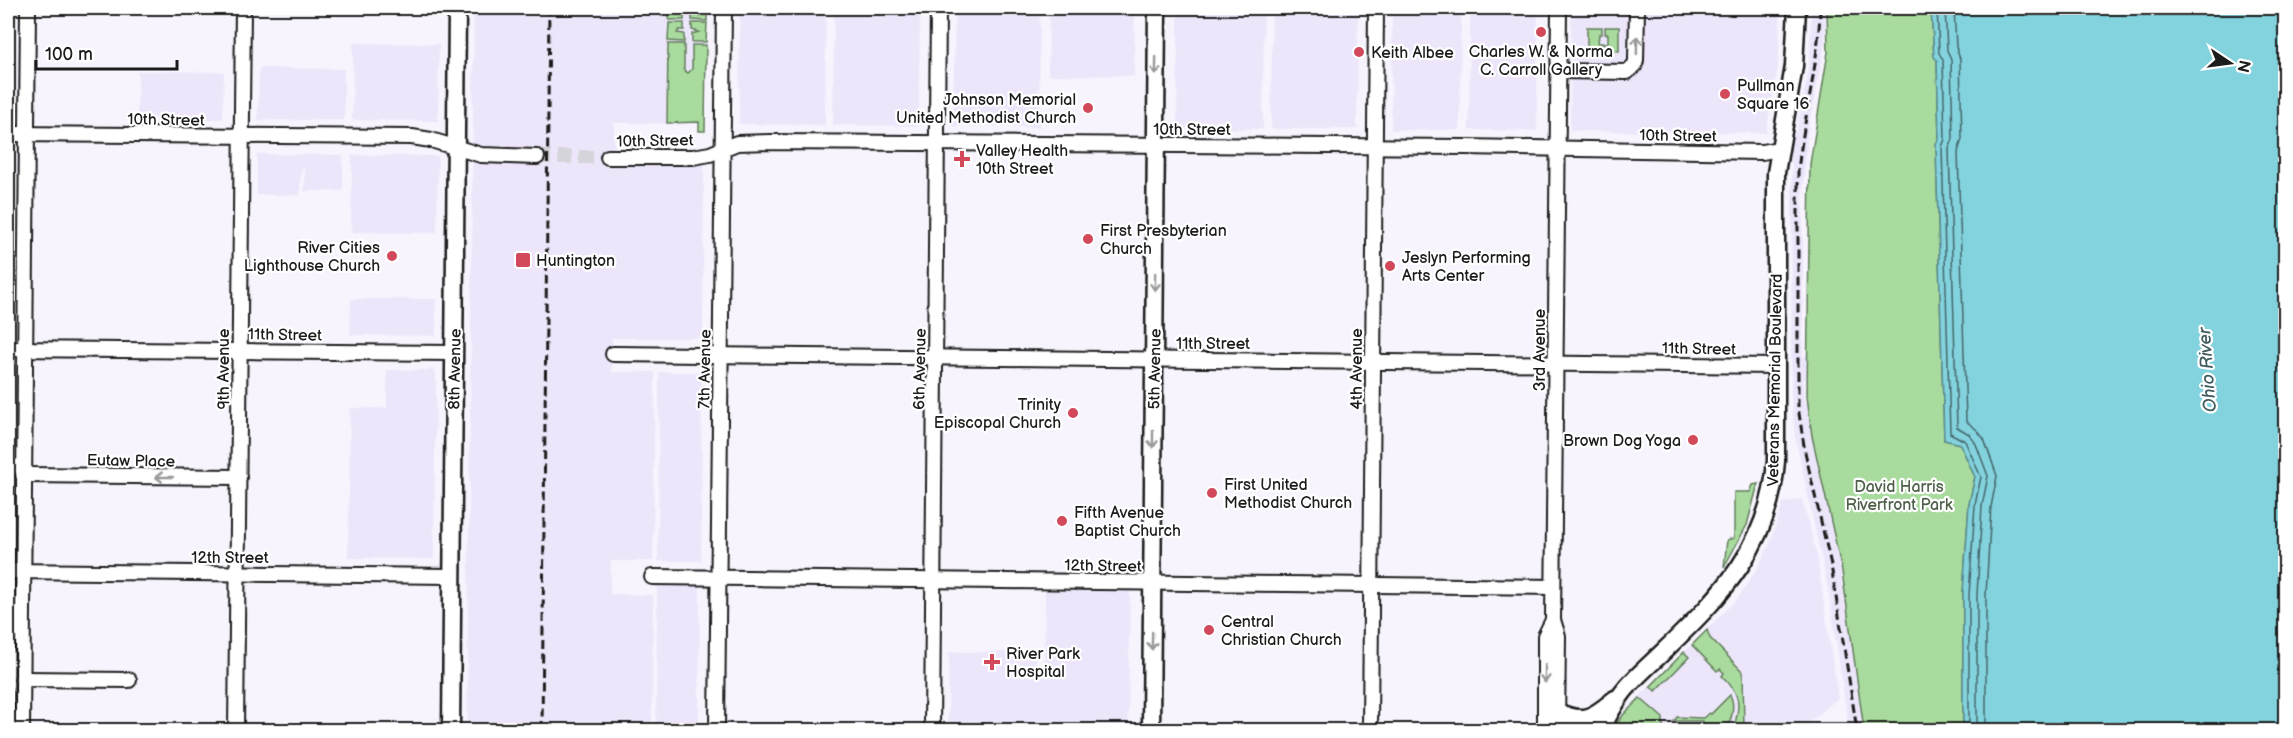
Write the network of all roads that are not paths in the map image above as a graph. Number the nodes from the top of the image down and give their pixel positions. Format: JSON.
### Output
{"nodes":[{"id":1,"x":28,"y":8,"type":"edge"},
{"id":2,"x":243,"y":8,"type":"edge"},
{"id":3,"x":457,"y":8,"type":"edge"},
{"id":4,"x":724,"y":8,"type":"edge"},
{"id":5,"x":938,"y":8,"type":"edge"},
{"id":6,"x":1157,"y":8,"type":"edge"},
{"id":7,"x":1376,"y":8,"type":"edge"},
{"id":8,"x":1558,"y":8,"type":"edge"},
{"id":9,"x":1637,"y":8,"type":"edge"},
{"id":10,"x":1797,"y":8,"type":"edge"},
{"id":11,"x":1558,"y":71,"type":"junction"},
{"id":12,"x":8,"y":134,"type":"edge"},
{"id":13,"x":27,"y":134,"type":"junction"},
{"id":14,"x":242,"y":136,"type":"junction"},
{"id":15,"x":937,"y":142,"type":"junction"},
{"id":16,"x":1155,"y":145,"type":"junction"},
{"id":17,"x":1374,"y":146,"type":"junction"},
{"id":18,"x":456,"y":148,"type":"junction"},
{"id":19,"x":723,"y":148,"type":"junction"},
{"id":20,"x":1557,"y":149,"type":"junction"},
{"id":21,"x":1779,"y":149,"type":"junction"},
{"id":22,"x":537,"y":157,"type":"tunnel mouth"},
{"id":23,"x":608,"y":157,"type":"tunnel mouth"},
{"id":24,"x":8,"y":349,"type":"edge"},
{"id":25,"x":25,"y":349,"type":"junction"},
{"id":26,"x":240,"y":350,"type":"junction"},
{"id":27,"x":454,"y":353,"type":"junction"},
{"id":28,"x":613,"y":354,"type":"dead end"},
{"id":29,"x":720,"y":355,"type":"junction"},
{"id":30,"x":935,"y":357,"type":"junction"},
{"id":31,"x":1154,"y":359,"type":"junction"},
{"id":32,"x":1372,"y":361,"type":"junction"},
{"id":33,"x":1555,"y":362,"type":"junction"},
{"id":34,"x":1777,"y":366,"type":"junction"},
{"id":35,"x":8,"y":466,"type":"edge"},
{"id":36,"x":27,"y":472,"type":"junction"},
{"id":37,"x":239,"y":477,"type":"junction"},
{"id":38,"x":8,"y":572,"type":"edge"},
{"id":39,"x":23,"y":572,"type":"junction"},
{"id":40,"x":238,"y":574,"type":"junction"},
{"id":41,"x":452,"y":576,"type":"junction"},
{"id":42,"x":652,"y":577,"type":"dead end"},
{"id":43,"x":718,"y":578,"type":"junction"},
{"id":44,"x":933,"y":580,"type":"junction"},
{"id":45,"x":1152,"y":582,"type":"junction"},
{"id":46,"x":1371,"y":584,"type":"junction"},
{"id":47,"x":1553,"y":587,"type":"junction"},
{"id":48,"x":1553,"y":620,"type":"junction"},
{"id":49,"x":22,"y":679,"type":"junction"},
{"id":50,"x":129,"y":680,"type":"dead end"},
{"id":51,"x":1621,"y":695,"type":"junction"},
{"id":52,"x":1558,"y":712,"type":"junction"},
{"id":53,"x":22,"y":730,"type":"edge"},
{"id":54,"x":236,"y":730,"type":"edge"},
{"id":55,"x":451,"y":730,"type":"edge"},
{"id":56,"x":717,"y":730,"type":"edge"},
{"id":57,"x":932,"y":730,"type":"edge"},
{"id":58,"x":1151,"y":730,"type":"edge"},
{"id":59,"x":1370,"y":730,"type":"edge"},
{"id":60,"x":1545,"y":730,"type":"edge"},
{"id":61,"x":1557,"y":730,"type":"edge"},
{"id":62,"x":1600,"y":730,"type":"edge"}],
"edges":[{"from":1,"to":13,"type":"street"},
{"from":2,"to":14,"type":"street","name":"9th Avenue"},
{"from":3,"to":18,"type":"main road","name":"8th Avenue"},
{"from":4,"to":19,"type":"street","name":"7th Avenue"},
{"from":5,"to":15,"type":"street","name":"6th Avenue"},
{"from":6,"to":16,"type":"main road","name":"5th Avenue","one_way":true},
{"from":7,"to":17,"type":"street","name":"4th Avenue"},
{"from":8,"to":11,"type":"street","name":"3rd Avenue"},
{"from":11,"to":9,"type":"street","one_way":true},
{"from":10,"to":21,"type":"main road","name":"Veterans Memorial Boulevard"},
{"from":11,"to":20,"type":"street","name":"3rd Avenue"},
{"from":12,"to":13,"type":"street","name":"10th Street"},
{"from":13,"to":14,"type":"street","name":"10th Street"},
{"from":13,"to":25,"type":"street"},
{"from":14,"to":18,"type":"street","name":"10th Street"},
{"from":14,"to":26,"type":"street","name":"9th Avenue"},
{"from":15,"to":16,"type":"street","name":"10th Street"},
{"from":15,"to":19,"type":"street","name":"10th Street"},
{"from":15,"to":30,"type":"street","name":"6th Avenue"},
{"from":16,"to":17,"type":"street","name":"10th Street"},
{"from":16,"to":31,"type":"main road","name":"5th Avenue","one_way":true},
{"from":17,"to":20,"type":"street","name":"10th Street"},
{"from":17,"to":32,"type":"street","name":"4th Avenue"},
{"from":18,"to":22,"type":"street","name":"10th Street"},
{"from":18,"to":27,"type":"main road","name":"8th Avenue"},
{"from":19,"to":23,"type":"street","name":"10th Street"},
{"from":19,"to":29,"type":"street","name":"7th Avenue"},
{"from":20,"to":21,"type":"street","name":"10th Street"},
{"from":20,"to":33,"type":"street","name":"3rd Avenue"},
{"from":21,"to":34,"type":"main road","name":"Veterans Memorial Boulevard"},
{"from":24,"to":25,"type":"street","name":"11th Street"},
{"from":25,"to":26,"type":"street","name":"11th Street"},
{"from":25,"to":36,"type":"street"},
{"from":26,"to":27,"type":"street","name":"11th Street"},
{"from":26,"to":37,"type":"street","name":"9th Avenue"},
{"from":27,"to":41,"type":"main road","name":"8th Avenue"},
{"from":28,"to":29,"type":"street","name":"11th Street"},
{"from":29,"to":30,"type":"street","name":"11th Street"},
{"from":29,"to":43,"type":"street","name":"7th Avenue"},
{"from":30,"to":31,"type":"street","name":"11th Street"},
{"from":30,"to":44,"type":"street","name":"6th Avenue"},
{"from":31,"to":32,"type":"street","name":"11th Street"},
{"from":31,"to":45,"type":"main road","name":"5th Avenue","one_way":true},
{"from":32,"to":33,"type":"street","name":"11th Street"},
{"from":32,"to":46,"type":"street","name":"4th Avenue"},
{"from":33,"to":34,"type":"street","name":"11th Street"},
{"from":33,"to":47,"type":"street","name":"3rd Avenue"},
{"from":34,"to":51,"type":"main road","name":"Veterans Memorial Boulevard"},
{"from":35,"to":36,"type":"street","name":"Eutaw Place"},
{"from":37,"to":36,"type":"street","name":"Eutaw Place","one_way":true},
{"from":36,"to":39,"type":"street"},
{"from":37,"to":40,"type":"street","name":"9th Avenue"},
{"from":38,"to":39,"type":"street","name":"12th Street"},
{"from":39,"to":40,"type":"street","name":"12th Street"},
{"from":39,"to":49,"type":"street"},
{"from":40,"to":41,"type":"street","name":"12th Street"},
{"from":40,"to":54,"type":"street","name":"9th Avenue"},
{"from":41,"to":55,"type":"main road","name":"8th Avenue"},
{"from":42,"to":43,"type":"street","name":"12th Street"},
{"from":43,"to":44,"type":"street","name":"12th Street"},
{"from":43,"to":56,"type":"street","name":"7th Avenue"},
{"from":44,"to":45,"type":"street","name":"12th Street"},
{"from":44,"to":57,"type":"street","name":"6th Avenue"},
{"from":45,"to":46,"type":"street","name":"12th Street"},
{"from":45,"to":58,"type":"main road","name":"5th Avenue","one_way":true},
{"from":46,"to":47,"type":"street","name":"12th Street"},
{"from":46,"to":59,"type":"street","name":"4th Avenue"},
{"from":47,"to":48,"type":"street","name":"3rd Avenue"},
{"from":48,"to":52,"type":"street","name":"3rd Avenue"},
{"from":48,"to":60,"type":"street","name":"3rd Avenue","one_way":true},
{"from":49,"to":50,"type":"street"},
{"from":49,"to":53,"type":"street"},
{"from":51,"to":52,"type":"main road"},
{"from":51,"to":62,"type":"main road","name":"Veterans Memorial Boulevard"},
{"from":52,"to":61,"type":"street","name":"3rd Avenue"}]}
